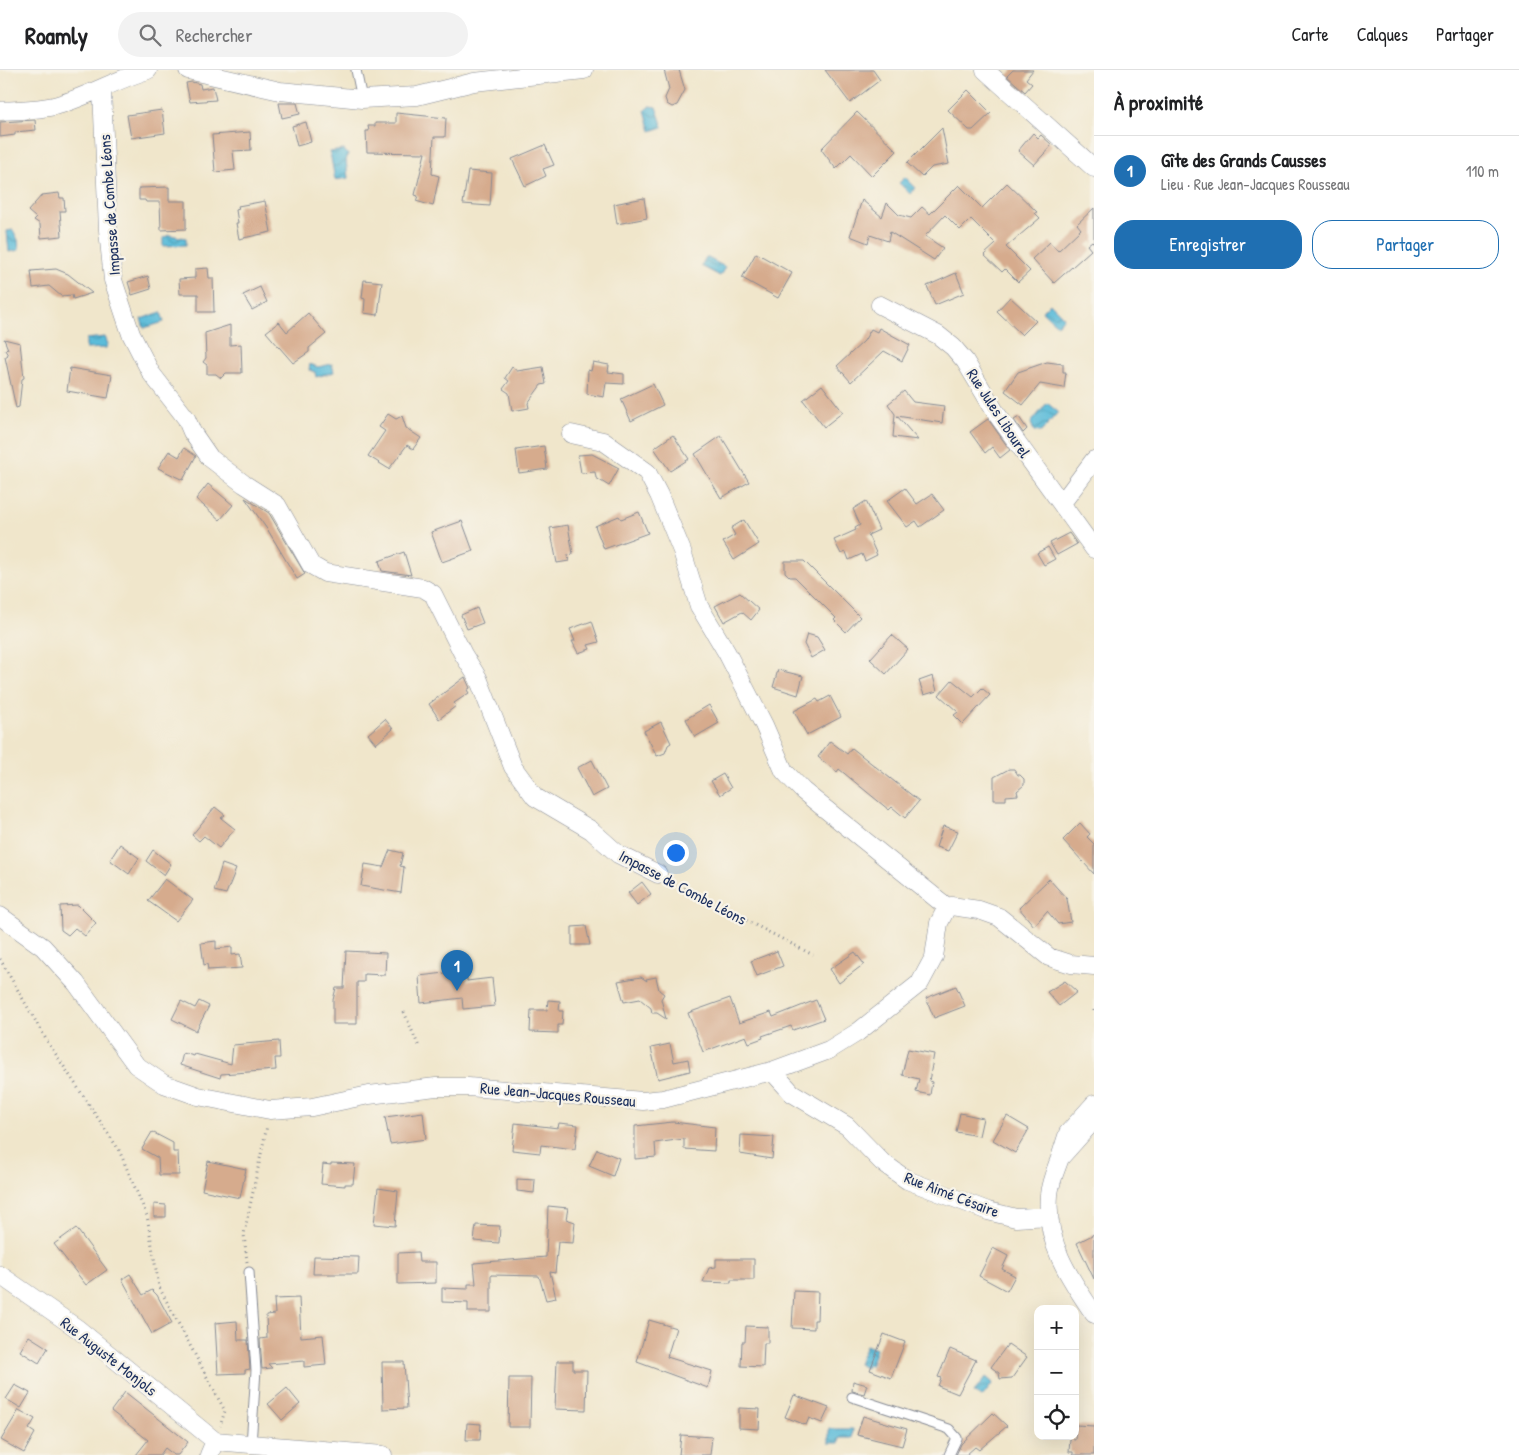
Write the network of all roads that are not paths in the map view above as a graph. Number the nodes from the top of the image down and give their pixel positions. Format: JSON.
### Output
{"nodes":[{"id":1,"x":148,"y":70,"type":"edge"},
{"id":2,"x":188,"y":70,"type":"edge"},
{"id":3,"x":356,"y":70,"type":"edge"},
{"id":4,"x":584,"y":70,"type":"edge"},
{"id":5,"x":985,"y":70,"type":"edge"},
{"id":6,"x":102,"y":90,"type":"junction"},
{"id":7,"x":362,"y":99,"type":"junction"},
{"id":8,"x":0,"y":111,"type":"edge"},
{"id":9,"x":1094,"y":168,"type":"edge"},
{"id":10,"x":880,"y":305,"type":"dead end"},
{"id":11,"x":571,"y":434,"type":"dead end"},
{"id":12,"x":1094,"y":460,"type":"edge"},
{"id":13,"x":1062,"y":503,"type":"junction"},
{"id":14,"x":1094,"y":549,"type":"edge"},
{"id":15,"x":658,"y":874,"type":"road end"},
{"id":16,"x":947,"y":908,"type":"junction"},
{"id":17,"x":0,"y":916,"type":"edge"},
{"id":18,"x":1094,"y":966,"type":"edge"},
{"id":19,"x":772,"y":1071,"type":"junction"},
{"id":20,"x":1094,"y":1104,"type":"edge"},
{"id":21,"x":1094,"y":1120,"type":"edge"},
{"id":22,"x":1060,"y":1158,"type":"junction"},
{"id":23,"x":1049,"y":1216,"type":"junction"},
{"id":24,"x":249,"y":1272,"type":"road end"},
{"id":25,"x":0,"y":1275,"type":"edge"},
{"id":26,"x":1094,"y":1314,"type":"edge"},
{"id":27,"x":852,"y":1397,"type":"dead end"},
{"id":28,"x":251,"y":1445,"type":"junction"},
{"id":29,"x":212,"y":1448,"type":"edge"},
{"id":30,"x":383,"y":1455,"type":"edge"},
{"id":31,"x":949,"y":1455,"type":"edge"}],
"edges":[{"from":1,"to":6,"type":"street"},
{"from":2,"to":7,"type":"street"},
{"from":3,"to":7,"type":"lane"},
{"from":4,"to":7,"type":"street"},
{"from":5,"to":9,"type":"street"},
{"from":6,"to":8,"type":"street"},
{"from":6,"to":15,"type":"street","name":"Impasse de Combe Léons"},
{"from":10,"to":13,"type":"street","name":"Rue Jules Libourel"},
{"from":11,"to":16,"type":"street"},
{"from":12,"to":13,"type":"street"},
{"from":13,"to":14,"type":"street","name":"Rue Jules Libourel"},
{"from":16,"to":18,"type":"street"},
{"from":16,"to":19,"type":"street","name":"Rue Jean-Jacques Rousseau"},
{"from":17,"to":19,"type":"street","name":"Rue Jean-Jacques Rousseau"},
{"from":19,"to":23,"type":"street","name":"Rue Aimé Césaire"},
{"from":20,"to":22,"type":"street"},
{"from":21,"to":22,"type":"street"},
{"from":22,"to":23,"type":"street"},
{"from":23,"to":26,"type":"street"},
{"from":24,"to":28,"type":"lane"},
{"from":25,"to":29,"type":"street","name":"Rue Auguste Monjols"},
{"from":27,"to":31,"type":"lane"},
{"from":28,"to":29,"type":"street"},
{"from":28,"to":30,"type":"street"}]}
